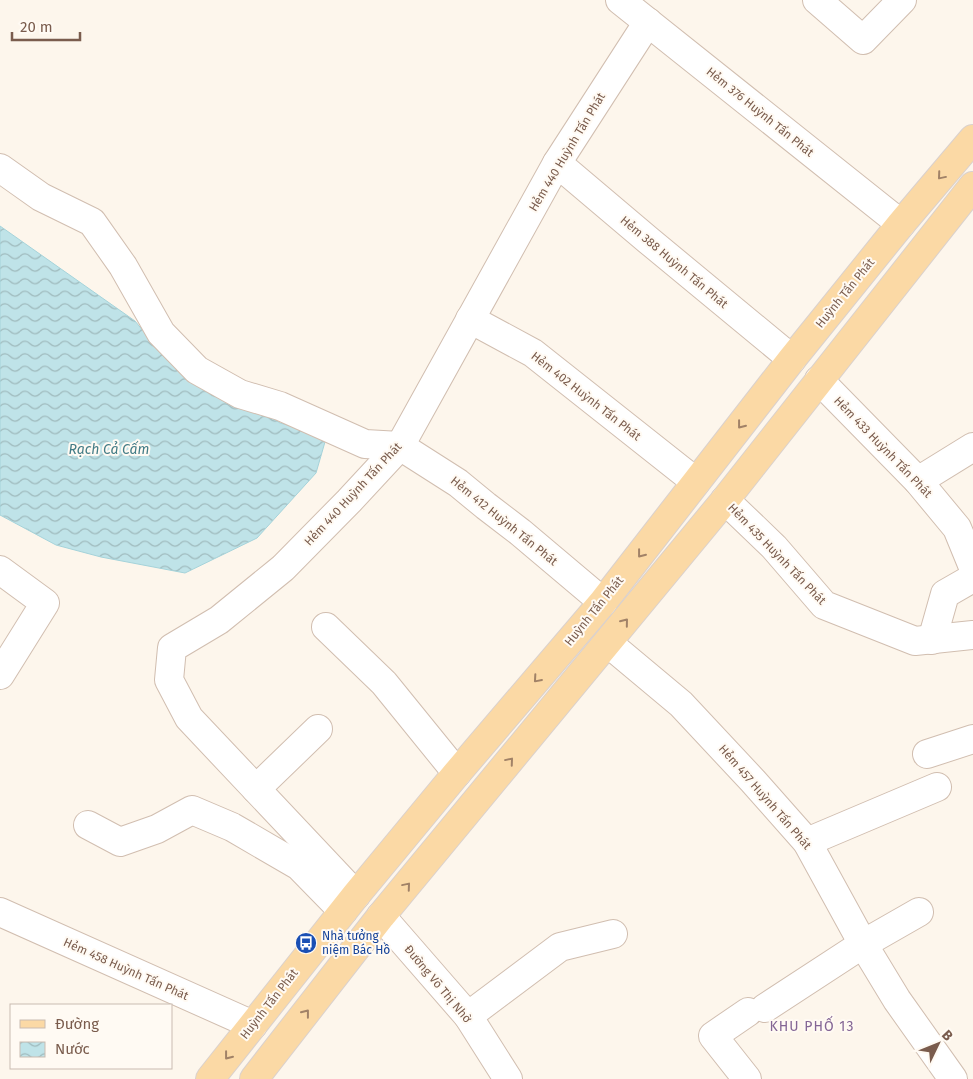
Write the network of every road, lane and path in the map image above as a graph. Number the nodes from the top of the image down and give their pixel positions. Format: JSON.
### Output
{"nodes":[{"id":1,"x":620,"y":0,"type":"edge"},
{"id":2,"x":817,"y":0,"type":"edge"},
{"id":3,"x":902,"y":0,"type":"edge"},
{"id":4,"x":648,"y":22,"type":"junction"},
{"id":5,"x":973,"y":139,"type":"edge"},
{"id":6,"x":557,"y":163,"type":"junction"},
{"id":7,"x":0,"y":168,"type":"edge"},
{"id":8,"x":973,"y":186,"type":"edge"},
{"id":9,"x":901,"y":224,"type":"junction"},
{"id":10,"x":470,"y":319,"type":"junction"},
{"id":11,"x":792,"y":359,"type":"junction"},
{"id":12,"x":819,"y":380,"type":"junction"},
{"id":13,"x":759,"y":402,"type":"junction"},
{"id":14,"x":785,"y":423,"type":"junction"},
{"id":15,"x":400,"y":446,"type":"junction"},
{"id":16,"x":973,"y":447,"type":"edge"},
{"id":17,"x":918,"y":481,"type":"junction"},
{"id":18,"x":696,"y":482,"type":"junction"},
{"id":19,"x":725,"y":500,"type":"junction"},
{"id":20,"x":965,"y":525,"type":"edge"},
{"id":21,"x":973,"y":567,"type":"edge"},
{"id":22,"x":0,"y":570,"type":"edge"},
{"id":23,"x":973,"y":578,"type":"edge"},
{"id":24,"x":603,"y":602,"type":"junction"},
{"id":25,"x":326,"y":627,"type":"dead end"},
{"id":26,"x":973,"y":636,"type":"edge"},
{"id":27,"x":932,"y":640,"type":"junction"},
{"id":28,"x":608,"y":642,"type":"junction"},
{"id":29,"x":0,"y":676,"type":"edge"},
{"id":30,"x":318,"y":729,"type":"dead end"},
{"id":31,"x":973,"y":739,"type":"edge"},
{"id":32,"x":927,"y":754,"type":"dead end"},
{"id":33,"x":457,"y":773,"type":"junction"},
{"id":34,"x":937,"y":787,"type":"dead end"},
{"id":35,"x":256,"y":790,"type":"junction"},
{"id":36,"x":88,"y":825,"type":"dead end"},
{"id":37,"x":807,"y":842,"type":"junction"},
{"id":38,"x":349,"y":903,"type":"junction"},
{"id":39,"x":0,"y":912,"type":"edge"},
{"id":40,"x":919,"y":912,"type":"dead end"},
{"id":41,"x":381,"y":916,"type":"junction"},
{"id":42,"x":613,"y":934,"type":"dead end"},
{"id":43,"x":863,"y":944,"type":"junction"},
{"id":44,"x":468,"y":1016,"type":"junction"},
{"id":45,"x":253,"y":1025,"type":"junction"},
{"id":46,"x":282,"y":1043,"type":"junction"},
{"id":47,"x":210,"y":1079,"type":"edge"},
{"id":48,"x":254,"y":1079,"type":"edge"},
{"id":49,"x":508,"y":1079,"type":"edge"},
{"id":50,"x":747,"y":1079,"type":"edge"},
{"id":51,"x":954,"y":1079,"type":"edge"}],
"edges":[{"from":1,"to":4,"type":"street","name":"Hẻm 376 Huỳnh Tấn Phát"},
{"from":2,"to":3,"type":"street"},
{"from":4,"to":6,"type":"street","name":"Hẻm 440 Huỳnh Tấn Phát"},
{"from":4,"to":9,"type":"street","name":"Hẻm 376 Huỳnh Tấn Phát"},
{"from":5,"to":9,"type":"main road","name":"Huỳnh Tấn Phát","one_way":true},
{"from":6,"to":10,"type":"street","name":"Hẻm 440 Huỳnh Tấn Phát"},
{"from":6,"to":11,"type":"street","name":"Hẻm 388 Huỳnh Tấn Phát"},
{"from":7,"to":15,"type":"street"},
{"from":8,"to":12,"type":"main road"},
{"from":9,"to":11,"type":"main road","name":"Huỳnh Tấn Phát"},
{"from":10,"to":15,"type":"street","name":"Hẻm 440 Huỳnh Tấn Phát"},
{"from":10,"to":18,"type":"street","name":"Hẻm 402 Huỳnh Tấn Phát"},
{"from":11,"to":13,"type":"main road","name":"Huỳnh Tấn Phát"},
{"from":12,"to":14,"type":"main road"},
{"from":12,"to":17,"type":"street","name":"Hẻm 433 Huỳnh Tấn Phát"},
{"from":13,"to":14,"type":"main road"},
{"from":13,"to":18,"type":"main road","name":"Huỳnh Tấn Phát","one_way":true},
{"from":14,"to":19,"type":"main road"},
{"from":15,"to":24,"type":"street","name":"Hẻm 412 Huỳnh Tấn Phát"},
{"from":15,"to":35,"type":"street","name":"Hẻm 440 Huỳnh Tấn Phát"},
{"from":16,"to":17,"type":"street"},
{"from":17,"to":20,"type":"street","name":"Hẻm 433 Huỳnh Tấn Phát"},
{"from":18,"to":24,"type":"main road","name":"Huỳnh Tấn Phát","one_way":true},
{"from":19,"to":27,"type":"street","name":"Hẻm 435 Huỳnh Tấn Phát"},
{"from":28,"to":19,"type":"main road","one_way":true},
{"from":20,"to":21,"type":"street","name":"Hẻm 433 Huỳnh Tấn Phát"},
{"from":22,"to":29,"type":"street"},
{"from":23,"to":27,"type":"street"},
{"from":24,"to":33,"type":"main road","name":"Huỳnh Tấn Phát","one_way":true},
{"from":25,"to":33,"type":"street"},
{"from":26,"to":27,"type":"street","name":"Hẻm 435 Huỳnh Tấn Phát"},
{"from":28,"to":37,"type":"street","name":"Hẻm 457 Huỳnh Tấn Phát"},
{"from":41,"to":28,"type":"main road","one_way":true},
{"from":30,"to":35,"type":"street"},
{"from":31,"to":32,"type":"street"},
{"from":33,"to":38,"type":"main road","name":"Huỳnh Tấn Phát"},
{"from":34,"to":37,"type":"street"},
{"from":35,"to":38,"type":"street","name":"Hẻm 440 Huỳnh Tấn Phát"},
{"from":36,"to":38,"type":"street"},
{"from":37,"to":43,"type":"street","name":"Hẻm 457 Huỳnh Tấn Phát"},
{"from":38,"to":41,"type":"main road"},
{"from":38,"to":45,"type":"main road","name":"Huỳnh Tấn Phát"},
{"from":39,"to":45,"type":"street","name":"Hẻm 458 Huỳnh Tấn Phát"},
{"from":40,"to":43,"type":"street"},
{"from":41,"to":44,"type":"street","name":"Đường Võ Thị Nhờ"},
{"from":46,"to":41,"type":"main road","one_way":true},
{"from":42,"to":44,"type":"street"},
{"from":43,"to":50,"type":"street"},
{"from":43,"to":51,"type":"street","name":"Hẻm 457 Huỳnh Tấn Phát"},
{"from":44,"to":49,"type":"street","name":"Đường Võ Thị Nhờ"},
{"from":45,"to":46,"type":"main road"},
{"from":45,"to":47,"type":"main road","name":"Huỳnh Tấn Phát","one_way":true},
{"from":46,"to":48,"type":"main road"}]}
